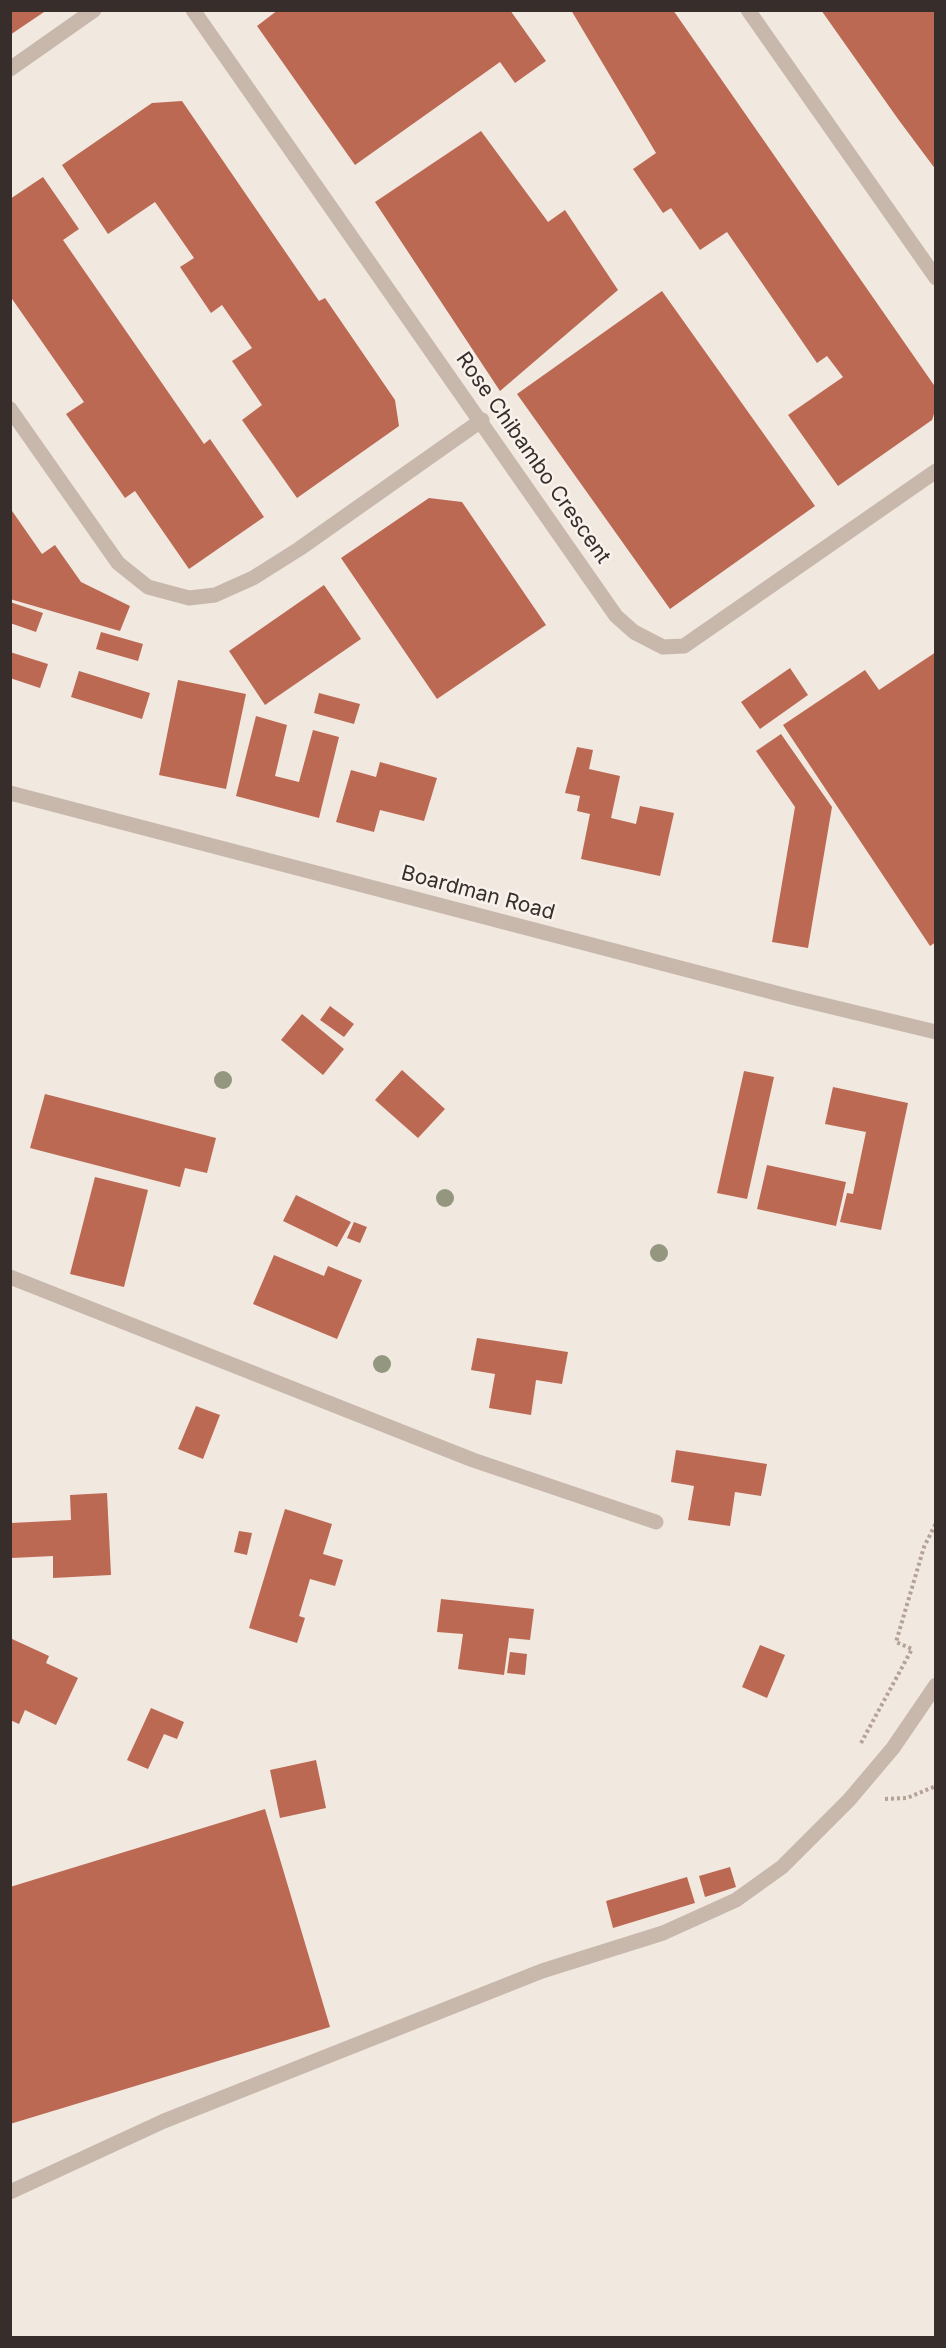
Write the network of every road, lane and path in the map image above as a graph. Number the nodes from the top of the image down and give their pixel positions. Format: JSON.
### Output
{"nodes":[{"id":1,"x":94,"y":10,"type":"edge"},
{"id":2,"x":193,"y":10,"type":"edge"},
{"id":3,"x":748,"y":10,"type":"edge"},
{"id":4,"x":10,"y":69,"type":"edge"},
{"id":5,"x":936,"y":278,"type":"edge"},
{"id":6,"x":10,"y":409,"type":"edge"},
{"id":7,"x":482,"y":420,"type":"junction"},
{"id":8,"x":936,"y":471,"type":"edge"},
{"id":9,"x":10,"y":793,"type":"edge"},
{"id":10,"x":936,"y":1032,"type":"edge"},
{"id":11,"x":10,"y":1277,"type":"edge"},
{"id":12,"x":656,"y":1522,"type":"dead end"},
{"id":13,"x":936,"y":1523,"type":"edge"},
{"id":14,"x":936,"y":1685,"type":"edge"},
{"id":15,"x":860,"y":1746,"type":"dead end"},
{"id":16,"x":936,"y":1786,"type":"edge"},
{"id":17,"x":849,"y":1800,"type":"junction"},
{"id":18,"x":10,"y":2192,"type":"edge"}],
"edges":[{"from":1,"to":4,"type":"street"},
{"from":2,"to":7,"type":"street","name":"Rose Chibambo Crescent"},
{"from":3,"to":5,"type":"street"},
{"from":6,"to":7,"type":"street"},
{"from":7,"to":8,"type":"street","name":"Rose Chibambo Crescent"},
{"from":9,"to":10,"type":"street","name":"Boardman Road"},
{"from":11,"to":12,"type":"street"},
{"from":13,"to":15,"type":"path"},
{"from":14,"to":17,"type":"street"},
{"from":16,"to":17,"type":"path"},
{"from":17,"to":18,"type":"street"}]}
